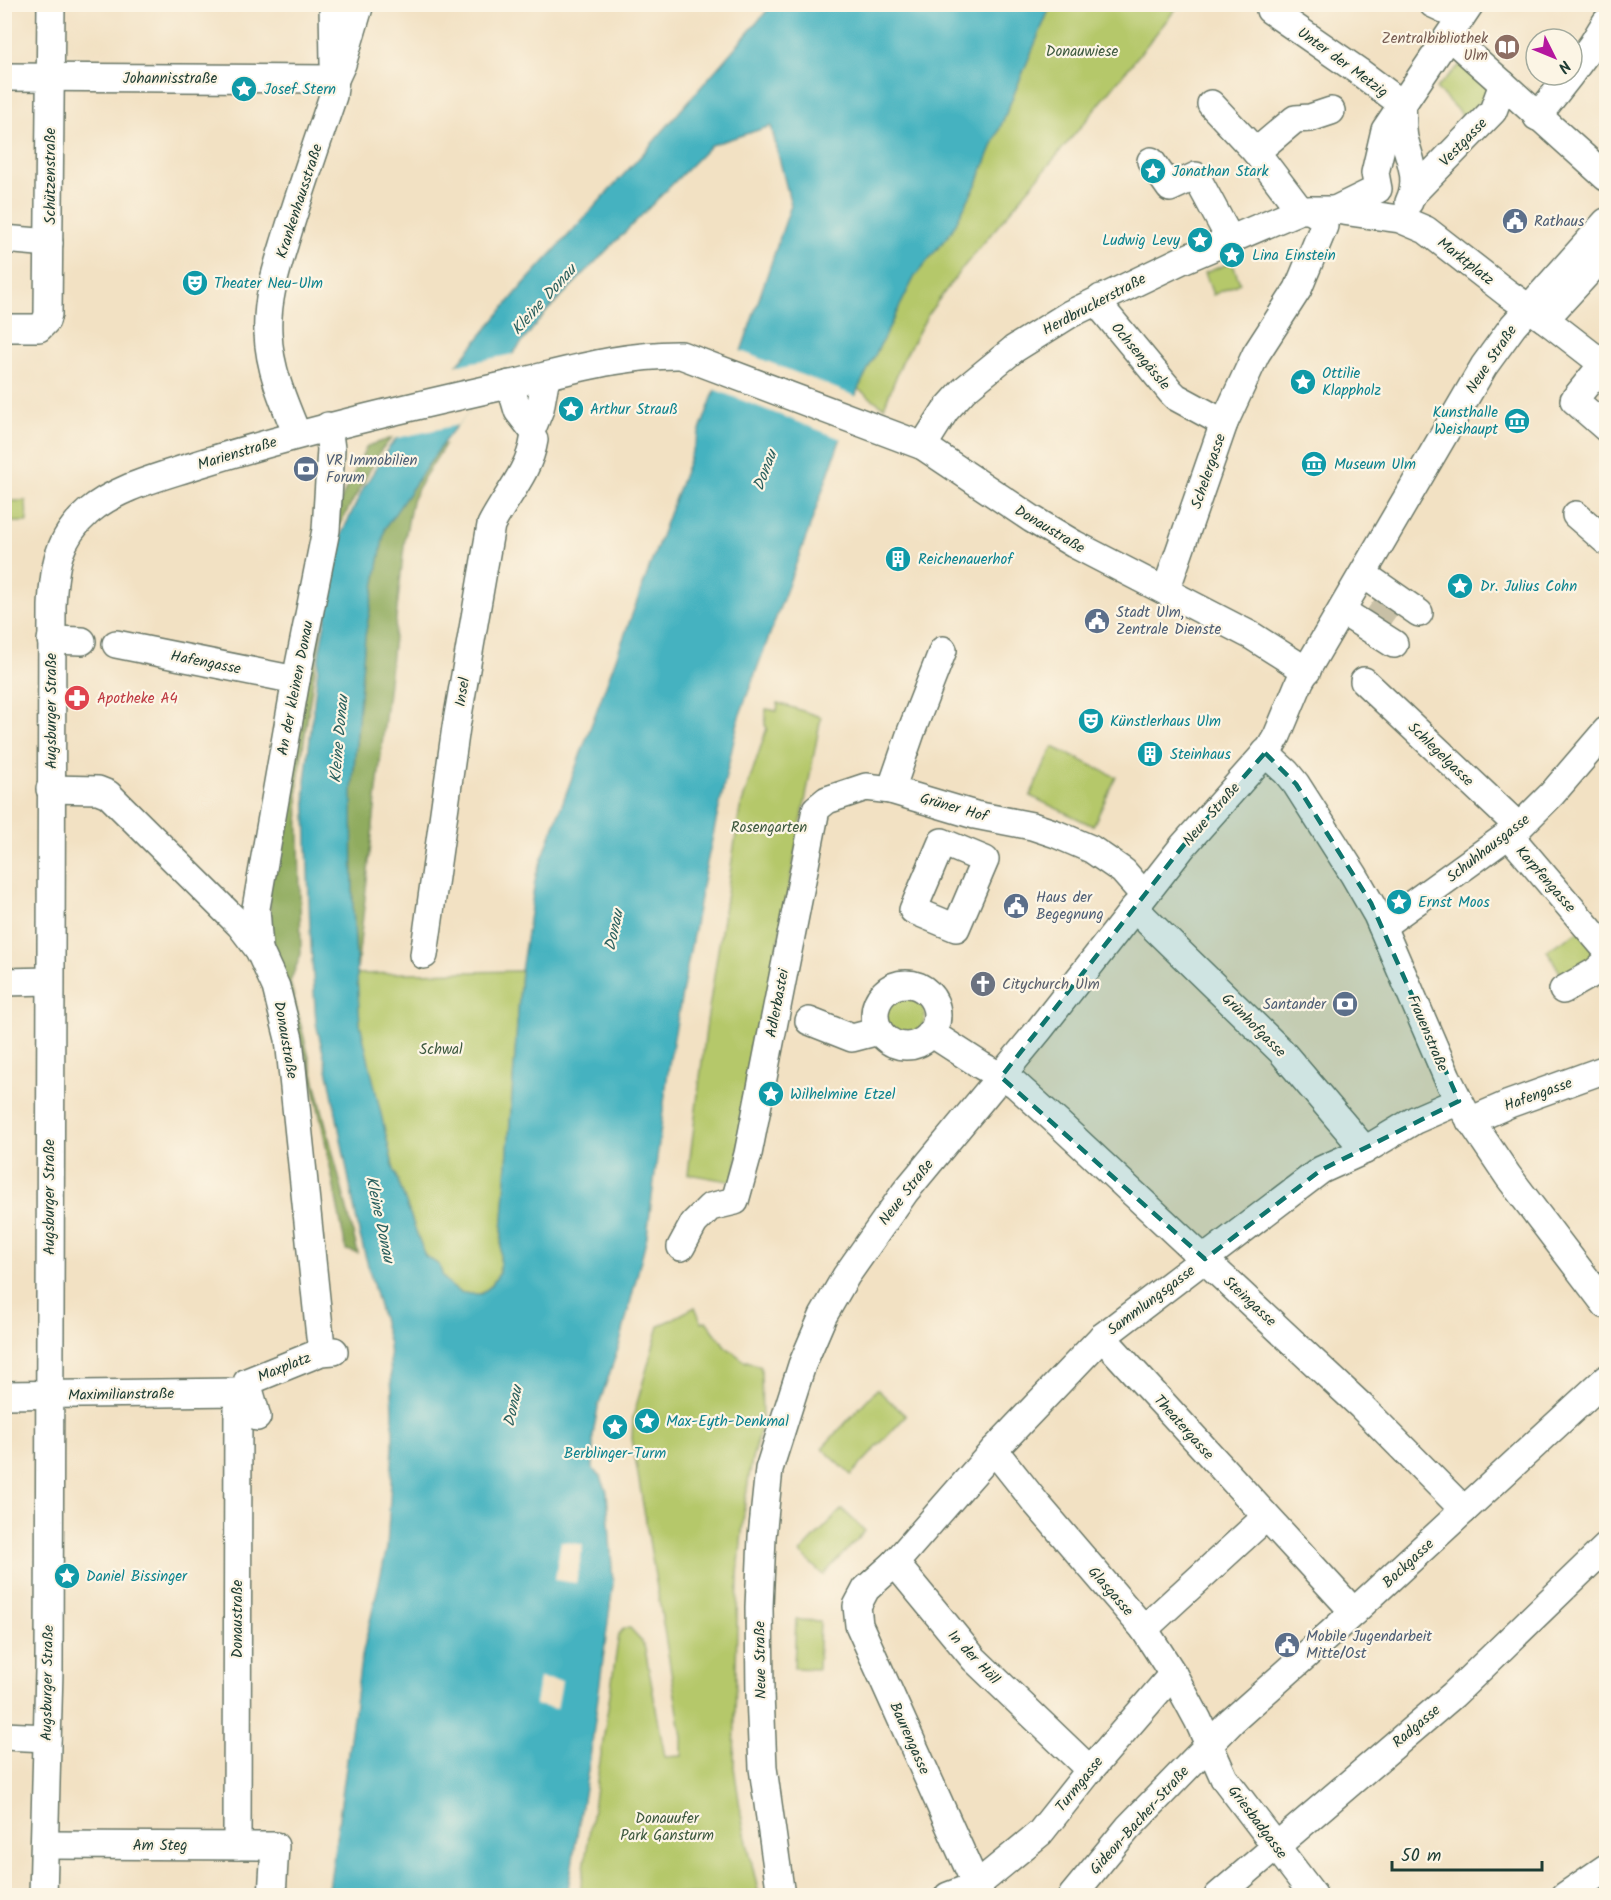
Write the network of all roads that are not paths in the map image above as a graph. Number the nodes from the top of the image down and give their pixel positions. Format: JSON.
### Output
{"nodes":[{"id":1,"x":51,"y":4,"type":"edge"},
{"id":2,"x":333,"y":4,"type":"edge"},
{"id":3,"x":360,"y":4,"type":"edge"},
{"id":4,"x":1433,"y":4,"type":"edge"},
{"id":5,"x":1594,"y":4,"type":"edge"},
{"id":6,"x":1281,"y":11,"type":"edge"},
{"id":7,"x":1606,"y":17,"type":"edge"},
{"id":8,"x":1460,"y":20,"type":"edge"},
{"id":9,"x":1606,"y":22,"type":"edge"},
{"id":10,"x":1584,"y":56,"type":"edge"},
{"id":11,"x":4,"y":77,"type":"edge"},
{"id":12,"x":51,"y":78,"type":"junction"},
{"id":13,"x":335,"y":79,"type":"junction"},
{"id":14,"x":1503,"y":84,"type":"junction"},
{"id":15,"x":1560,"y":87,"type":"edge"},
{"id":16,"x":1211,"y":104,"type":"dead end"},
{"id":17,"x":1402,"y":104,"type":"junction"},
{"id":18,"x":1331,"y":111,"type":"dead end"},
{"id":19,"x":1537,"y":117,"type":"junction"},
{"id":20,"x":1256,"y":152,"type":"junction"},
{"id":21,"x":1151,"y":161,"type":"dead end"},
{"id":22,"x":1606,"y":177,"type":"edge"},
{"id":23,"x":1413,"y":193,"type":"junction"},
{"id":24,"x":1315,"y":210,"type":"junction"},
{"id":25,"x":1400,"y":219,"type":"junction"},
{"id":26,"x":1606,"y":222,"type":"edge"},
{"id":27,"x":4,"y":239,"type":"edge"},
{"id":28,"x":1231,"y":241,"type":"junction"},
{"id":29,"x":50,"y":243,"type":"junction"},
{"id":30,"x":1606,"y":258,"type":"edge"},
{"id":31,"x":1101,"y":298,"type":"junction"},
{"id":32,"x":1537,"y":313,"type":"junction"},
{"id":33,"x":13,"y":328,"type":"edge"},
{"id":34,"x":546,"y":376,"type":"junction"},
{"id":35,"x":502,"y":386,"type":"junction"},
{"id":36,"x":1224,"y":423,"type":"junction"},
{"id":37,"x":328,"y":426,"type":"junction"},
{"id":38,"x":1606,"y":428,"type":"edge"},
{"id":39,"x":297,"y":434,"type":"junction"},
{"id":40,"x":534,"y":440,"type":"dead end"},
{"id":41,"x":923,"y":446,"type":"junction"},
{"id":42,"x":90,"y":511,"type":"joint"},
{"id":43,"x":1576,"y":515,"type":"dead end"},
{"id":44,"x":1606,"y":541,"type":"edge"},
{"id":45,"x":1363,"y":574,"type":"junction"},
{"id":46,"x":1166,"y":590,"type":"junction"},
{"id":47,"x":1342,"y":611,"type":"junction"},
{"id":48,"x":1382,"y":611,"type":"junction"},
{"id":49,"x":1419,"y":613,"type":"dead end"},
{"id":50,"x":51,"y":640,"type":"junction"},
{"id":51,"x":82,"y":641,"type":"dead end"},
{"id":52,"x":116,"y":644,"type":"dead end"},
{"id":53,"x":1394,"y":644,"type":"dead end"},
{"id":54,"x":943,"y":650,"type":"dead end"},
{"id":55,"x":1307,"y":671,"type":"junction"},
{"id":56,"x":296,"y":680,"type":"junction"},
{"id":57,"x":1364,"y":681,"type":"dead end"},
{"id":58,"x":1606,"y":731,"type":"edge"},
{"id":59,"x":1265,"y":753,"type":"junction"},
{"id":60,"x":50,"y":789,"type":"junction"},
{"id":61,"x":891,"y":790,"type":"junction"},
{"id":62,"x":975,"y":815,"type":"junction"},
{"id":63,"x":1514,"y":831,"type":"junction"},
{"id":64,"x":961,"y":850,"type":"dead end"},
{"id":65,"x":1139,"y":902,"type":"junction"},
{"id":66,"x":1382,"y":926,"type":"junction"},
{"id":67,"x":259,"y":950,"type":"junction"},
{"id":68,"x":424,"y":956,"type":"dead end"},
{"id":69,"x":1604,"y":967,"type":"edge"},
{"id":70,"x":4,"y":981,"type":"edge"},
{"id":71,"x":50,"y":981,"type":"junction"},
{"id":72,"x":1563,"y":990,"type":"dead end"},
{"id":73,"x":809,"y":1021,"type":"dead end"},
{"id":74,"x":879,"y":1031,"type":"junction"},
{"id":75,"x":931,"y":1034,"type":"junction"},
{"id":76,"x":1606,"y":1069,"type":"edge"},
{"id":77,"x":1001,"y":1077,"type":"junction"},
{"id":78,"x":1464,"y":1111,"type":"junction"},
{"id":79,"x":1365,"y":1150,"type":"junction"},
{"id":80,"x":681,"y":1247,"type":"dead end"},
{"id":81,"x":1205,"y":1259,"type":"junction"},
{"id":82,"x":1606,"y":1305,"type":"edge"},
{"id":83,"x":1102,"y":1337,"type":"junction"},
{"id":84,"x":324,"y":1345,"type":"joint"},
{"id":85,"x":1606,"y":1379,"type":"edge"},
{"id":86,"x":238,"y":1392,"type":"joint"},
{"id":87,"x":4,"y":1395,"type":"edge"},
{"id":88,"x":48,"y":1395,"type":"junction"},
{"id":89,"x":257,"y":1416,"type":"dead end"},
{"id":90,"x":994,"y":1450,"type":"junction"},
{"id":91,"x":1464,"y":1510,"type":"junction"},
{"id":92,"x":1266,"y":1517,"type":"junction"},
{"id":93,"x":1606,"y":1547,"type":"edge"},
{"id":94,"x":895,"y":1563,"type":"junction"},
{"id":95,"x":1354,"y":1611,"type":"junction"},
{"id":96,"x":1144,"y":1629,"type":"junction"},
{"id":97,"x":1173,"y":1674,"type":"junction"},
{"id":98,"x":4,"y":1736,"type":"edge"},
{"id":99,"x":47,"y":1738,"type":"junction"},
{"id":100,"x":1208,"y":1745,"type":"junction"},
{"id":101,"x":1090,"y":1770,"type":"junction"},
{"id":102,"x":45,"y":1845,"type":"junction"},
{"id":103,"x":237,"y":1846,"type":"junction"},
{"id":104,"x":1275,"y":1846,"type":"junction"},
{"id":105,"x":1606,"y":1868,"type":"edge"},
{"id":106,"x":979,"y":1890,"type":"edge"},
{"id":107,"x":783,"y":1892,"type":"edge"},
{"id":108,"x":43,"y":1896,"type":"edge"},
{"id":109,"x":272,"y":1896,"type":"edge"},
{"id":110,"x":948,"y":1896,"type":"edge"},
{"id":111,"x":1072,"y":1896,"type":"edge"},
{"id":112,"x":1218,"y":1896,"type":"edge"},
{"id":113,"x":1314,"y":1896,"type":"edge"},
{"id":114,"x":1565,"y":1896,"type":"edge"}],
"edges":[{"from":1,"to":12,"type":"street","name":"Schützenstraße"},
{"from":2,"to":13,"type":"street"},
{"from":3,"to":13,"type":"street","name":"Krankenhausstraße"},
{"from":4,"to":8,"type":"street"},
{"from":5,"to":7,"type":"street"},
{"from":6,"to":17,"type":"street","name":"Unter der Metzig"},
{"from":8,"to":14,"type":"street"},
{"from":8,"to":17,"type":"street"},
{"from":9,"to":10,"type":"street"},
{"from":11,"to":12,"type":"street","name":"Johannisstraße"},
{"from":12,"to":13,"type":"street","name":"Johannisstraße"},
{"from":12,"to":29,"type":"street","name":"Schützenstraße"},
{"from":13,"to":39,"type":"street","name":"Krankenhausstraße"},
{"from":14,"to":19,"type":"street"},
{"from":14,"to":23,"type":"street","name":"Vestgasse"},
{"from":15,"to":19,"type":"street"},
{"from":16,"to":20,"type":"street"},
{"from":17,"to":23,"type":"street"},
{"from":17,"to":24,"type":"street"},
{"from":18,"to":20,"type":"street"},
{"from":19,"to":22,"type":"street"},
{"from":20,"to":24,"type":"street"},
{"from":21,"to":28,"type":"street"},
{"from":23,"to":25,"type":"street"},
{"from":24,"to":25,"type":"street","name":"Marktplatz"},
{"from":24,"to":28,"type":"street","name":"Herdbruckerstraße"},
{"from":24,"to":36,"type":"street","name":"Schelergasse"},
{"from":25,"to":32,"type":"street","name":"Marktplatz"},
{"from":26,"to":32,"type":"street","name":"Neue Straße"},
{"from":27,"to":29,"type":"street"},
{"from":28,"to":31,"type":"street","name":"Herdbruckerstraße"},
{"from":29,"to":33,"type":"street","name":"Schützenstraße"},
{"from":30,"to":32,"type":"street"},
{"from":31,"to":36,"type":"street","name":"Ochsengässle"},
{"from":31,"to":41,"type":"street","name":"Herdbruckerstraße"},
{"from":32,"to":38,"type":"street","name":"Marktplatz"},
{"from":32,"to":45,"type":"street","name":"Neue Straße"},
{"from":34,"to":35,"type":"street","name":"Marienstraße"},
{"from":34,"to":35,"type":"street"},
{"from":34,"to":41,"type":"street","name":"Donaustraße"},
{"from":35,"to":37,"type":"street","name":"Marienstraße"},
{"from":36,"to":46,"type":"street","name":"Schelergasse"},
{"from":37,"to":39,"type":"street","name":"Marienstraße"},
{"from":37,"to":56,"type":"street","name":"An der kleinen Donau"},
{"from":39,"to":42,"type":"street","name":"Marienstraße"},
{"from":40,"to":68,"type":"street","name":"Insel"},
{"from":41,"to":46,"type":"street","name":"Donaustraße"},
{"from":42,"to":50,"type":"street","name":"Augsburger Straße"},
{"from":43,"to":44,"type":"street"},
{"from":45,"to":47,"type":"street","name":"Neue Straße"},
{"from":45,"to":48,"type":"street"},
{"from":46,"to":55,"type":"street","name":"Donaustraße"},
{"from":47,"to":48,"type":"street"},
{"from":47,"to":55,"type":"street","name":"Neue Straße"},
{"from":48,"to":49,"type":"street"},
{"from":48,"to":53,"type":"street"},
{"from":50,"to":51,"type":"street"},
{"from":50,"to":60,"type":"street","name":"Augsburger Straße"},
{"from":52,"to":56,"type":"street","name":"Hafengasse"},
{"from":54,"to":61,"type":"street"},
{"from":55,"to":59,"type":"street","name":"Neue Straße"},
{"from":56,"to":67,"type":"street","name":"An der kleinen Donau"},
{"from":57,"to":63,"type":"street","name":"Schlegelgasse"},
{"from":58,"to":63,"type":"street","name":"Schuhhausgasse"},
{"from":59,"to":65,"type":"street","name":"Neue Straße"},
{"from":59,"to":66,"type":"street","name":"Frauenstraße"},
{"from":60,"to":67,"type":"street","name":"Donaustraße"},
{"from":60,"to":71,"type":"street","name":"Augsburger Straße"},
{"from":61,"to":62,"type":"street","name":"Grüner Hof"},
{"from":61,"to":80,"type":"street","name":"Adlerbastei"},
{"from":62,"to":64,"type":"street"},
{"from":62,"to":65,"type":"street","name":"Grüner Hof"},
{"from":63,"to":66,"type":"street","name":"Schuhhausgasse"},
{"from":63,"to":69,"type":"street","name":"Karpfengasse"},
{"from":65,"to":77,"type":"street","name":"Neue Straße"},
{"from":65,"to":79,"type":"street","name":"Grünhofgasse"},
{"from":66,"to":78,"type":"street","name":"Frauenstraße"},
{"from":67,"to":84,"type":"street","name":"Donaustraße"},
{"from":69,"to":72,"type":"street"},
{"from":70,"to":71,"type":"street"},
{"from":71,"to":88,"type":"street","name":"Augsburger Straße"},
{"from":73,"to":74,"type":"street"},
{"from":74,"to":75,"type":"street"},
{"from":74,"to":75,"type":"street"},
{"from":75,"to":77,"type":"street","name":"Steingasse"},
{"from":76,"to":78,"type":"street","name":"Hafengasse"},
{"from":77,"to":81,"type":"street","name":"Steingasse"},
{"from":77,"to":107,"type":"street","name":"Neue Straße"},
{"from":78,"to":79,"type":"street","name":"Sammlungsgasse"},
{"from":78,"to":82,"type":"street","name":"Frauenstraße"},
{"from":79,"to":81,"type":"street","name":"Sammlungsgasse"},
{"from":81,"to":83,"type":"street","name":"Sammlungsgasse"},
{"from":81,"to":91,"type":"street","name":"Steingasse"},
{"from":83,"to":90,"type":"street","name":"Sammlungsgasse"},
{"from":83,"to":92,"type":"street","name":"Theatergasse"},
{"from":84,"to":89,"type":"street","name":"Maxplatz"},
{"from":85,"to":91,"type":"street","name":"Bockgasse"},
{"from":86,"to":88,"type":"street","name":"Maximilianstraße"},
{"from":86,"to":103,"type":"street","name":"Donaustraße"},
{"from":87,"to":88,"type":"street","name":"Maximilianstraße"},
{"from":88,"to":99,"type":"street","name":"Augsburger Straße"},
{"from":90,"to":94,"type":"street","name":"Sammlungsgasse"},
{"from":90,"to":96,"type":"street","name":"Glasgasse"},
{"from":91,"to":95,"type":"street","name":"Bockgasse"},
{"from":92,"to":95,"type":"street","name":"Theatergasse"},
{"from":92,"to":96,"type":"street"},
{"from":93,"to":104,"type":"street","name":"Radgasse"},
{"from":94,"to":101,"type":"street","name":"In der Höll"},
{"from":94,"to":106,"type":"street","name":"Baurengasse"},
{"from":95,"to":100,"type":"street","name":"Bockgasse"},
{"from":96,"to":97,"type":"street","name":"Glasgasse"},
{"from":97,"to":100,"type":"street","name":"Glasgasse"},
{"from":97,"to":101,"type":"street","name":"Turmgasse"},
{"from":98,"to":99,"type":"street"},
{"from":99,"to":102,"type":"street","name":"Augsburger Straße"},
{"from":100,"to":104,"type":"street","name":"Griesbadgasse"},
{"from":100,"to":111,"type":"street","name":"Gideon-Bacher-Straße"},
{"from":101,"to":106,"type":"street","name":"Turmgasse"},
{"from":102,"to":103,"type":"street","name":"Am Steg"},
{"from":102,"to":108,"type":"street","name":"Augsburger Straße"},
{"from":103,"to":109,"type":"street","name":"Am Steg"},
{"from":104,"to":112,"type":"street","name":"Radgasse"},
{"from":104,"to":113,"type":"street","name":"Griesbadgasse"},
{"from":105,"to":114,"type":"street"},
{"from":106,"to":110,"type":"street","name":"Turmgasse"}]}
